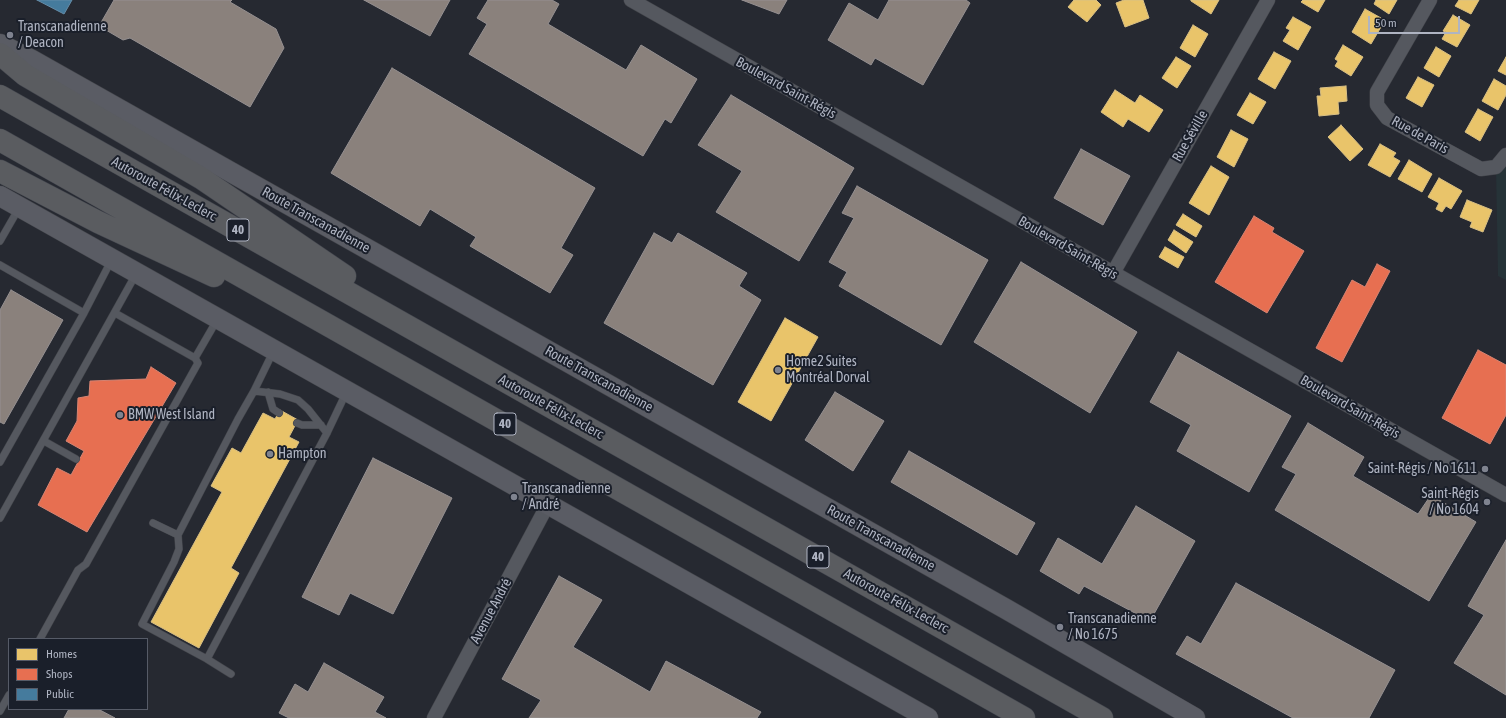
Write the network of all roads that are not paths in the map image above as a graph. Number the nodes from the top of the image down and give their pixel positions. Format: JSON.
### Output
{"nodes":[{"id":1,"x":631,"y":0,"type":"edge"},
{"id":2,"x":1268,"y":0,"type":"edge"},
{"id":3,"x":1430,"y":0,"type":"edge"},
{"id":4,"x":0,"y":44,"type":"edge"},
{"id":5,"x":0,"y":54,"type":"edge"},
{"id":6,"x":0,"y":96,"type":"edge"},
{"id":7,"x":0,"y":140,"type":"edge"},
{"id":8,"x":1506,"y":155,"type":"edge"},
{"id":9,"x":0,"y":171,"type":"edge"},
{"id":10,"x":0,"y":196,"type":"edge"},
{"id":11,"x":20,"y":206,"type":"junction"},
{"id":12,"x":0,"y":241,"type":"edge"},
{"id":13,"x":112,"y":258,"type":"junction"},
{"id":14,"x":0,"y":265,"type":"edge"},
{"id":15,"x":137,"y":272,"type":"junction"},
{"id":16,"x":1113,"y":273,"type":"junction"},
{"id":17,"x":84,"y":313,"type":"junction"},
{"id":18,"x":115,"y":313,"type":"junction"},
{"id":19,"x":218,"y":318,"type":"junction"},
{"id":20,"x":359,"y":342,"type":"junction"},
{"id":21,"x":274,"y":350,"type":"junction"},
{"id":22,"x":195,"y":358,"type":"junction"},
{"id":23,"x":476,"y":364,"type":"junction"},
{"id":24,"x":254,"y":391,"type":"junction"},
{"id":25,"x":347,"y":391,"type":"junction"},
{"id":26,"x":268,"y":392,"type":"junction"},
{"id":27,"x":279,"y":413,"type":"dead end"},
{"id":28,"x":297,"y":423,"type":"dead end"},
{"id":29,"x":321,"y":425,"type":"junction"},
{"id":30,"x":327,"y":433,"type":"junction"},
{"id":31,"x":44,"y":441,"type":"junction"},
{"id":32,"x":76,"y":459,"type":"dead end"},
{"id":33,"x":0,"y":462,"type":"edge"},
{"id":34,"x":1506,"y":495,"type":"edge"},
{"id":35,"x":548,"y":504,"type":"junction"},
{"id":36,"x":0,"y":518,"type":"edge"},
{"id":37,"x":153,"y":522,"type":"dead end"},
{"id":38,"x":178,"y":535,"type":"junction"},
{"id":39,"x":41,"y":638,"type":"edge"},
{"id":40,"x":207,"y":659,"type":"junction"},
{"id":41,"x":231,"y":674,"type":"dead end"},
{"id":42,"x":8,"y":697,"type":"edge"},
{"id":43,"x":0,"y":711,"type":"edge"},
{"id":44,"x":434,"y":718,"type":"edge"},
{"id":45,"x":928,"y":718,"type":"edge"},
{"id":46,"x":1024,"y":718,"type":"edge"},
{"id":47,"x":1102,"y":718,"type":"edge"},
{"id":48,"x":1195,"y":718,"type":"edge"}],
"edges":[{"from":1,"to":16,"type":"street","name":"Boulevard Saint-Régis"},
{"from":2,"to":16,"type":"street","name":"Rue Séville"},
{"from":3,"to":8,"type":"street","name":"Rue de Paris"},
{"from":4,"to":48,"type":"main road","name":"Route Transcanadienne"},
{"from":5,"to":23,"type":"highway"},
{"from":6,"to":23,"type":"highway","name":"Autoroute Félix-Leclerc","number":"40"},
{"from":7,"to":20,"type":"highway","number":"40"},
{"from":9,"to":20,"type":"highway"},
{"from":10,"to":11,"type":"main road"},
{"from":11,"to":12,"type":"lane"},
{"from":11,"to":13,"type":"main road"},
{"from":13,"to":15,"type":"main road"},
{"from":13,"to":17,"type":"lane"},
{"from":14,"to":17,"type":"lane"},
{"from":15,"to":18,"type":"lane"},
{"from":15,"to":19,"type":"main road"},
{"from":16,"to":34,"type":"street","name":"Boulevard Saint-Régis"},
{"from":17,"to":33,"type":"lane"},
{"from":18,"to":22,"type":"lane"},
{"from":18,"to":31,"type":"lane"},
{"from":19,"to":21,"type":"main road"},
{"from":19,"to":22,"type":"lane"},
{"from":20,"to":46,"type":"highway","number":"40"},
{"from":21,"to":24,"type":"lane"},
{"from":21,"to":25,"type":"main road"},
{"from":22,"to":39,"type":"lane"},
{"from":23,"to":47,"type":"highway","name":"Autoroute Félix-Leclerc","number":"40"},
{"from":24,"to":26,"type":"lane"},
{"from":24,"to":38,"type":"lane"},
{"from":25,"to":30,"type":"lane"},
{"from":25,"to":35,"type":"main road"},
{"from":26,"to":27,"type":"lane"},
{"from":26,"to":29,"type":"lane"},
{"from":28,"to":29,"type":"lane"},
{"from":29,"to":30,"type":"lane"},
{"from":30,"to":40,"type":"lane"},
{"from":31,"to":32,"type":"lane"},
{"from":31,"to":36,"type":"lane"},
{"from":35,"to":44,"type":"street","name":"Avenue André"},
{"from":35,"to":45,"type":"main road"},
{"from":37,"to":38,"type":"lane"},
{"from":38,"to":40,"type":"lane"},
{"from":40,"to":41,"type":"lane"},
{"from":42,"to":43,"type":"lane"}]}
